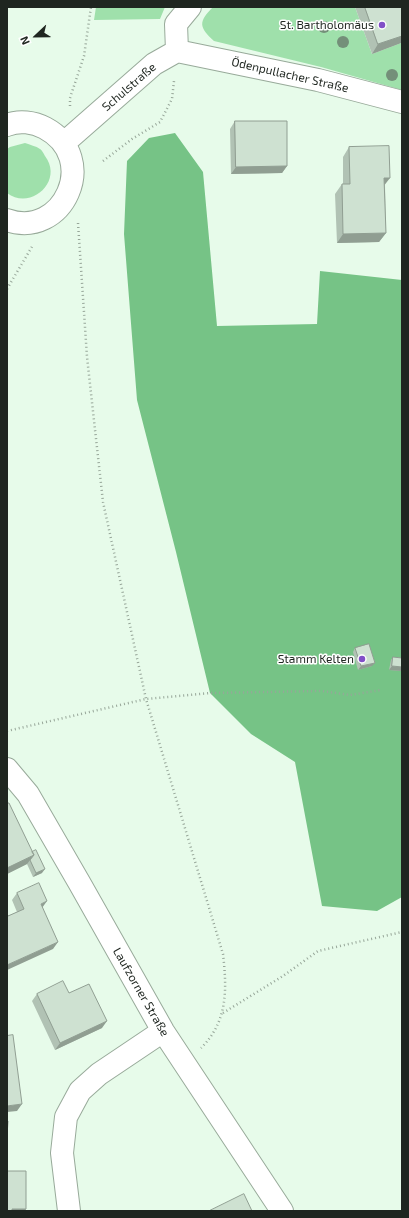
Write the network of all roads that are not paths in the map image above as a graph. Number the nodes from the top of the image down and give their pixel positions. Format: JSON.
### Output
{"nodes":[{"id":1,"x":190,"y":7,"type":"edge"},
{"id":2,"x":177,"y":51,"type":"junction"},
{"id":3,"x":402,"y":102,"type":"edge"},
{"id":4,"x":7,"y":125,"type":"edge"},
{"id":5,"x":64,"y":143,"type":"junction"},
{"id":6,"x":7,"y":220,"type":"edge"},
{"id":7,"x":7,"y":769,"type":"edge"},
{"id":8,"x":163,"y":1031,"type":"junction"},
{"id":9,"x":69,"y":1211,"type":"edge"},
{"id":10,"x":282,"y":1211,"type":"edge"}],
"edges":[{"from":1,"to":2,"type":"street"},
{"from":2,"to":3,"type":"street","name":"Ödenpullacher Straße"},
{"from":2,"to":5,"type":"street","name":"Schulstraße"},
{"from":4,"to":5,"type":"street"},
{"from":5,"to":6,"type":"street"},
{"from":7,"to":8,"type":"street","name":"Laufzorner Straße"},
{"from":8,"to":9,"type":"street"},
{"from":8,"to":10,"type":"street","name":"Laufzorner Straße"}]}
